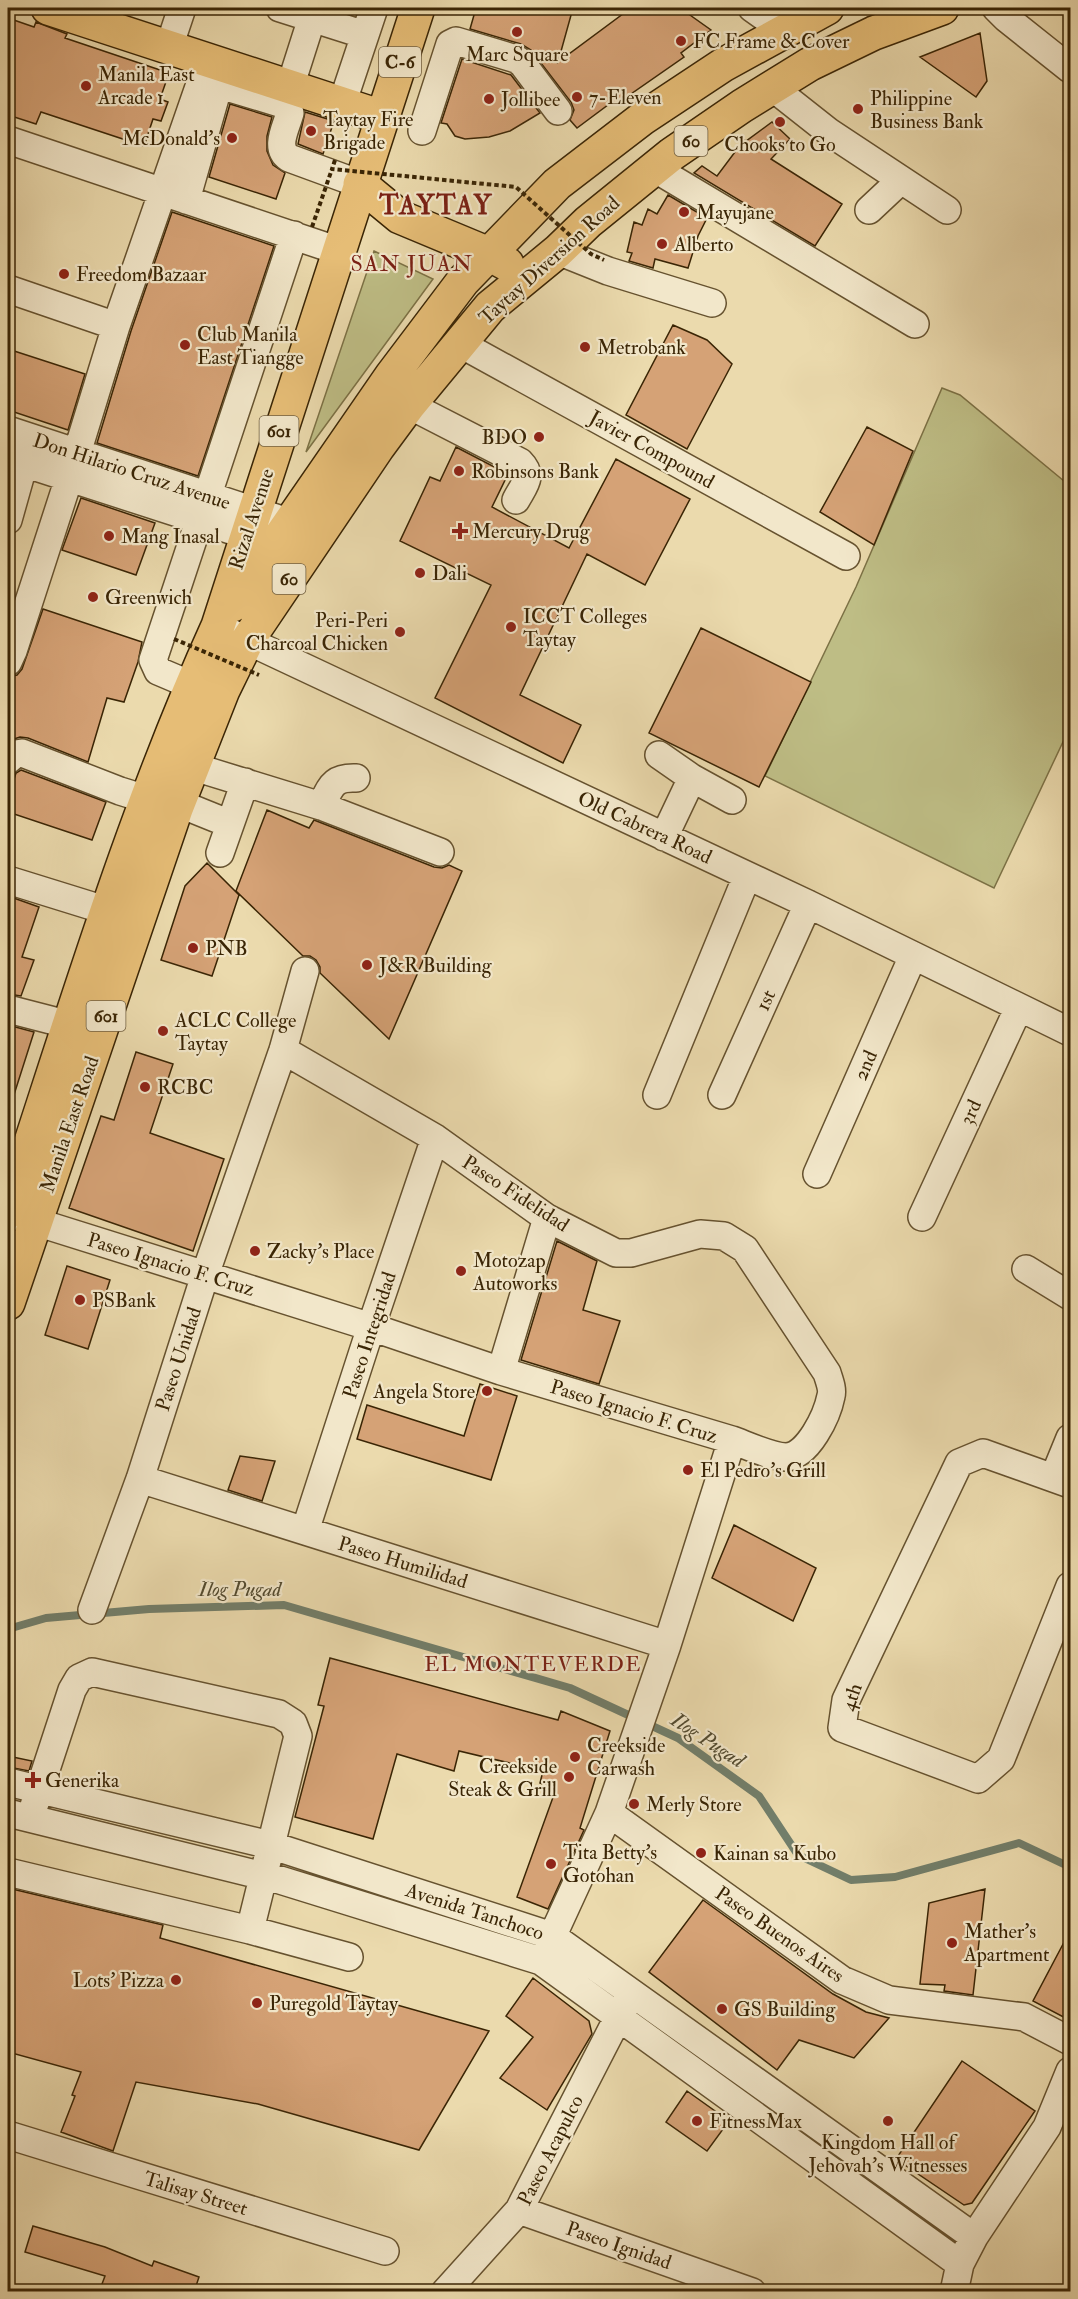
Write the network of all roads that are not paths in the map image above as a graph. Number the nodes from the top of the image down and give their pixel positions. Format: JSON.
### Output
{"nodes":[{"id":1,"x":48,"y":8,"type":"edge"},
{"id":2,"x":182,"y":8,"type":"edge"},
{"id":3,"x":280,"y":8,"type":"edge"},
{"id":4,"x":374,"y":8,"type":"edge"},
{"id":5,"x":418,"y":8,"type":"edge"},
{"id":6,"x":752,"y":8,"type":"edge"},
{"id":7,"x":827,"y":8,"type":"edge"},
{"id":8,"x":942,"y":8,"type":"edge"},
{"id":9,"x":996,"y":8,"type":"edge"},
{"id":10,"x":312,"y":18,"type":"junction"},
{"id":11,"x":783,"y":30,"type":"junction"},
{"id":12,"x":365,"y":35,"type":"junction"},
{"id":13,"x":169,"y":47,"type":"junction"},
{"id":14,"x":208,"y":61,"type":"junction"},
{"id":15,"x":1071,"y":69,"type":"edge"},
{"id":16,"x":290,"y":87,"type":"junction"},
{"id":17,"x":772,"y":87,"type":"junction"},
{"id":18,"x":342,"y":104,"type":"junction"},
{"id":19,"x":558,"y":111,"type":"dead end"},
{"id":20,"x":382,"y":117,"type":"junction"},
{"id":21,"x":422,"y":131,"type":"dead end"},
{"id":22,"x":8,"y":140,"type":"edge"},
{"id":23,"x":654,"y":168,"type":"junction"},
{"id":24,"x":346,"y":177,"type":"junction"},
{"id":25,"x":901,"y":180,"type":"junction"},
{"id":26,"x":175,"y":196,"type":"junction"},
{"id":27,"x":869,"y":210,"type":"dead end"},
{"id":28,"x":947,"y":210,"type":"dead end"},
{"id":29,"x":303,"y":231,"type":"junction"},
{"id":30,"x":339,"y":251,"type":"junction"},
{"id":31,"x":558,"y":251,"type":"junction"},
{"id":32,"x":489,"y":254,"type":"junction"},
{"id":33,"x":527,"y":275,"type":"junction"},
{"id":34,"x":8,"y":289,"type":"edge"},
{"id":35,"x":712,"y":303,"type":"dead end"},
{"id":36,"x":915,"y":324,"type":"dead end"},
{"id":37,"x":116,"y":327,"type":"junction"},
{"id":38,"x":459,"y":343,"type":"junction"},
{"id":39,"x":409,"y":405,"type":"junction"},
{"id":40,"x":8,"y":430,"type":"edge"},
{"id":41,"x":366,"y":439,"type":"junction"},
{"id":42,"x":16,"y":460,"type":"edge"},
{"id":43,"x":73,"y":466,"type":"junction"},
{"id":44,"x":516,"y":500,"type":"dead end"},
{"id":45,"x":10,"y":502,"type":"edge"},
{"id":46,"x":204,"y":508,"type":"junction"},
{"id":47,"x":250,"y":523,"type":"junction"},
{"id":48,"x":291,"y":524,"type":"junction"},
{"id":49,"x":846,"y":556,"type":"dead end"},
{"id":50,"x":218,"y":626,"type":"junction"},
{"id":51,"x":247,"y":641,"type":"junction"},
{"id":52,"x":8,"y":662,"type":"edge"},
{"id":53,"x":191,"y":685,"type":"junction"},
{"id":54,"x":223,"y":690,"type":"junction"},
{"id":55,"x":659,"y":755,"type":"dead end"},
{"id":56,"x":8,"y":760,"type":"edge"},
{"id":57,"x":191,"y":766,"type":"junction"},
{"id":58,"x":692,"y":777,"type":"junction"},
{"id":59,"x":356,"y":778,"type":"dead end"},
{"id":60,"x":244,"y":783,"type":"junction"},
{"id":61,"x":732,"y":800,"type":"dead end"},
{"id":62,"x":167,"y":804,"type":"junction"},
{"id":63,"x":321,"y":806,"type":"junction"},
{"id":64,"x":230,"y":824,"type":"junction"},
{"id":65,"x":664,"y":837,"type":"junction"},
{"id":66,"x":440,"y":852,"type":"dead end"},
{"id":67,"x":220,"y":853,"type":"dead end"},
{"id":68,"x":747,"y":876,"type":"junction"},
{"id":69,"x":8,"y":880,"type":"edge"},
{"id":70,"x":808,"y":904,"type":"junction"},
{"id":71,"x":108,"y":911,"type":"junction"},
{"id":72,"x":913,"y":956,"type":"junction"},
{"id":73,"x":305,"y":971,"type":"dead end"},
{"id":74,"x":1019,"y":1007,"type":"junction"},
{"id":75,"x":8,"y":1009,"type":"edge"},
{"id":76,"x":70,"y":1025,"type":"junction"},
{"id":77,"x":1071,"y":1032,"type":"edge"},
{"id":78,"x":283,"y":1050,"type":"junction"},
{"id":79,"x":657,"y":1095,"type":"dead end"},
{"id":80,"x":722,"y":1095,"type":"dead end"},
{"id":81,"x":435,"y":1138,"type":"junction"},
{"id":82,"x":817,"y":1174,"type":"dead end"},
{"id":83,"x":17,"y":1215,"type":"edge"},
{"id":84,"x":922,"y":1217,"type":"dead end"},
{"id":85,"x":547,"y":1218,"type":"junction"},
{"id":86,"x":1026,"y":1269,"type":"dead end"},
{"id":87,"x":205,"y":1275,"type":"junction"},
{"id":88,"x":1071,"y":1296,"type":"edge"},
{"id":89,"x":8,"y":1303,"type":"edge"},
{"id":90,"x":371,"y":1327,"type":"junction"},
{"id":91,"x":501,"y":1371,"type":"junction"},
{"id":92,"x":1071,"y":1438,"type":"edge"},
{"id":93,"x":732,"y":1440,"type":"junction"},
{"id":94,"x":140,"y":1479,"type":"junction"},
{"id":95,"x":1062,"y":1480,"type":"edge"},
{"id":96,"x":305,"y":1532,"type":"junction"},
{"id":97,"x":1071,"y":1586,"type":"edge"},
{"id":98,"x":92,"y":1610,"type":"dead end"},
{"id":99,"x":667,"y":1645,"type":"junction"},
{"id":100,"x":8,"y":1782,"type":"edge"},
{"id":101,"x":39,"y":1790,"type":"junction"},
{"id":102,"x":609,"y":1813,"type":"junction"},
{"id":103,"x":19,"y":1816,"type":"edge"},
{"id":104,"x":270,"y":1845,"type":"junction"},
{"id":105,"x":8,"y":1872,"type":"edge"},
{"id":106,"x":262,"y":1876,"type":"junction"},
{"id":107,"x":250,"y":1930,"type":"junction"},
{"id":108,"x":552,"y":1936,"type":"junction"},
{"id":109,"x":349,"y":1957,"type":"dead end"},
{"id":110,"x":541,"y":1961,"type":"junction"},
{"id":111,"x":631,"y":1992,"type":"junction"},
{"id":112,"x":618,"y":2017,"type":"junction"},
{"id":113,"x":1071,"y":2041,"type":"edge"},
{"id":114,"x":1071,"y":2071,"type":"edge"},
{"id":115,"x":8,"y":2134,"type":"edge"},
{"id":116,"x":519,"y":2210,"type":"junction"},
{"id":117,"x":974,"y":2237,"type":"junction"},
{"id":118,"x":385,"y":2251,"type":"dead end"},
{"id":119,"x":960,"y":2264,"type":"junction"},
{"id":120,"x":445,"y":2292,"type":"edge"},
{"id":121,"x":752,"y":2292,"type":"edge"},
{"id":122,"x":954,"y":2292,"type":"edge"}],
"edges":[{"from":1,"to":13,"type":"main road"},
{"from":2,"to":13,"type":"street"},
{"from":3,"to":10,"type":"street"},
{"from":4,"to":12,"type":"street"},
{"from":5,"to":20,"type":"main road","name":"Rizal Avenue","number":"C-6"},
{"from":6,"to":11,"type":"street"},
{"from":7,"to":11,"type":"main road","name":"Taytay Diversion Road","number":"60"},
{"from":8,"to":17,"type":"main road","name":"Taytay Diversion Road","number":"60"},
{"from":9,"to":15,"type":"street"},
{"from":10,"to":12,"type":"street"},
{"from":10,"to":16,"type":"street"},
{"from":11,"to":32,"type":"main road","name":"Taytay Diversion Road","number":"60"},
{"from":12,"to":18,"type":"street"},
{"from":13,"to":14,"type":"main road"},
{"from":14,"to":16,"type":"main road"},
{"from":14,"to":26,"type":"street"},
{"from":16,"to":18,"type":"main road"},
{"from":17,"to":23,"type":"main road","name":"Taytay Diversion Road","number":"60"},
{"from":17,"to":25,"type":"street"},
{"from":18,"to":20,"type":"main road"},
{"from":19,"to":21,"type":"street"},
{"from":20,"to":24,"type":"main road","name":"Rizal Avenue","number":"601"},
{"from":22,"to":26,"type":"street"},
{"from":23,"to":31,"type":"main road","name":"Taytay Diversion Road","number":"60"},
{"from":23,"to":36,"type":"street"},
{"from":24,"to":26,"type":"street"},
{"from":24,"to":30,"type":"main road","name":"Rizal Avenue","number":"601"},
{"from":24,"to":32,"type":"main road"},
{"from":25,"to":27,"type":"street"},
{"from":25,"to":28,"type":"street"},
{"from":26,"to":29,"type":"street"},
{"from":26,"to":37,"type":"street"},
{"from":29,"to":30,"type":"street"},
{"from":29,"to":46,"type":"street"},
{"from":30,"to":47,"type":"main road","name":"Rizal Avenue","number":"601"},
{"from":31,"to":33,"type":"main road","name":"Taytay Diversion Road","number":"60"},
{"from":31,"to":35,"type":"street"},
{"from":32,"to":33,"type":"main road"},
{"from":32,"to":41,"type":"main road","name":"Taytay Diversion Road","number":"60"},
{"from":33,"to":38,"type":"main road","name":"Taytay Diversion Road","number":"60"},
{"from":34,"to":37,"type":"street"},
{"from":37,"to":43,"type":"street"},
{"from":38,"to":39,"type":"main road","name":"Taytay Diversion Road","number":"60"},
{"from":38,"to":49,"type":"street","name":"Javier Compound"},
{"from":39,"to":41,"type":"main road","name":"Taytay Diversion Road","number":"60"},
{"from":39,"to":44,"type":"street"},
{"from":40,"to":43,"type":"street","name":"Don Hilario Cruz Avenue"},
{"from":41,"to":48,"type":"main road","name":"Taytay Diversion Road","number":"60"},
{"from":41,"to":51,"type":"main road","name":"Taytay Diversion Road","number":"60"},
{"from":42,"to":43,"type":"street","name":"Don Hilario Cruz Avenue"},
{"from":42,"to":45,"type":"street"},
{"from":43,"to":46,"type":"street","name":"Don Hilario Cruz Avenue"},
{"from":43,"to":52,"type":"street"},
{"from":46,"to":47,"type":"street","name":"Don Hilario Cruz Avenue"},
{"from":46,"to":53,"type":"street"},
{"from":47,"to":48,"type":"street","name":"Don Hilario Cruz Avenue"},
{"from":47,"to":50,"type":"main road","name":"Rizal Avenue","number":"601"},
{"from":48,"to":50,"type":"main road","name":"Taytay Diversion Road","number":"60"},
{"from":50,"to":51,"type":"street","name":"Old Cabrera Road"},
{"from":50,"to":53,"type":"main road","name":"Rizal Avenue","number":"601"},
{"from":50,"to":54,"type":"main road"},
{"from":51,"to":54,"type":"main road","name":"Taytay Diversion Road"},
{"from":51,"to":65,"type":"street","name":"Old Cabrera Road"},
{"from":53,"to":62,"type":"main road","name":"Rizal Avenue","number":"601"},
{"from":54,"to":57,"type":"main road","name":"Rizal Avenue"},
{"from":55,"to":58,"type":"street"},
{"from":56,"to":62,"type":"street"},
{"from":57,"to":60,"type":"street"},
{"from":57,"to":62,"type":"main road","name":"Rizal Avenue"},
{"from":58,"to":61,"type":"street"},
{"from":58,"to":65,"type":"street"},
{"from":59,"to":63,"type":"street"},
{"from":60,"to":63,"type":"street"},
{"from":60,"to":64,"type":"street"},
{"from":62,"to":64,"type":"street"},
{"from":62,"to":71,"type":"main road","name":"Rizal Avenue","number":"601"},
{"from":62,"to":83,"type":"main road","name":"Manila East Road","number":"601"},
{"from":63,"to":66,"type":"street"},
{"from":64,"to":67,"type":"street"},
{"from":65,"to":68,"type":"street","name":"Old Cabrera Road"},
{"from":68,"to":70,"type":"street","name":"Old Cabrera Road"},
{"from":68,"to":79,"type":"street"},
{"from":69,"to":71,"type":"street"},
{"from":70,"to":72,"type":"street","name":"Old Cabrera Road"},
{"from":70,"to":80,"type":"street","name":"1st"},
{"from":71,"to":76,"type":"main road","name":"Rizal Avenue","number":"601"},
{"from":72,"to":74,"type":"street","name":"Old Cabrera Road"},
{"from":72,"to":82,"type":"street","name":"2nd"},
{"from":73,"to":78,"type":"street","name":"Paseo Unidad"},
{"from":74,"to":77,"type":"street","name":"Old Cabrera Road"},
{"from":74,"to":84,"type":"street","name":"3rd"},
{"from":75,"to":76,"type":"street"},
{"from":76,"to":83,"type":"main road","name":"Manila East Road","number":"601"},
{"from":78,"to":81,"type":"street","name":"Paseo Fidelidad"},
{"from":78,"to":87,"type":"street","name":"Paseo Unidad"},
{"from":81,"to":85,"type":"street","name":"Paseo Fidelidad"},
{"from":81,"to":90,"type":"street","name":"Paseo Integridad"},
{"from":83,"to":87,"type":"street","name":"Paseo Ignacio F. Cruz"},
{"from":83,"to":89,"type":"main road","name":"Manila East Road","number":"601"},
{"from":85,"to":91,"type":"street"},
{"from":85,"to":93,"type":"street","name":"Paseo Fidelidad"},
{"from":86,"to":88,"type":"street"},
{"from":87,"to":90,"type":"street","name":"Paseo Ignacio F. Cruz"},
{"from":87,"to":94,"type":"street","name":"Paseo Unidad"},
{"from":90,"to":91,"type":"street","name":"Paseo Ignacio F. Cruz"},
{"from":90,"to":96,"type":"street","name":"Paseo Integridad"},
{"from":91,"to":93,"type":"street","name":"Paseo Ignacio F. Cruz"},
{"from":92,"to":95,"type":"street","name":"4th"},
{"from":93,"to":99,"type":"street","name":"Paseo Ignacio F. Cruz"},
{"from":94,"to":96,"type":"street","name":"Paseo Humilidad"},
{"from":94,"to":98,"type":"street","name":"Paseo Unidad"},
{"from":95,"to":97,"type":"street","name":"4th"},
{"from":96,"to":99,"type":"street","name":"Paseo Humilidad"},
{"from":99,"to":102,"type":"street","name":"Paseo Ignacio F. Cruz"},
{"from":100,"to":101,"type":"street","name":"Avenida Tanchoco"},
{"from":101,"to":103,"type":"street"},
{"from":101,"to":104,"type":"street","name":"Avenida Tanchoco"},
{"from":101,"to":104,"type":"street"},
{"from":102,"to":108,"type":"street","name":"Paseo Ignacio F. Cruz"},
{"from":102,"to":113,"type":"street","name":"Paseo Buenos Aires"},
{"from":103,"to":106,"type":"street","name":"Avenida Tanchoco"},
{"from":104,"to":106,"type":"street"},
{"from":104,"to":108,"type":"street","name":"Avenida Tanchoco"},
{"from":105,"to":107,"type":"street"},
{"from":106,"to":107,"type":"street"},
{"from":106,"to":110,"type":"street","name":"Avenida Tanchoco"},
{"from":107,"to":109,"type":"street"},
{"from":108,"to":110,"type":"street","name":"Paseo Ignacio F. Cruz"},
{"from":108,"to":111,"type":"street","name":"Avenida Tanchoco"},
{"from":110,"to":112,"type":"street","name":"Avenida Tanchoco"},
{"from":111,"to":112,"type":"street","name":"Paseo Acapulco"},
{"from":111,"to":117,"type":"street","name":"Avenida Tanchoco"},
{"from":112,"to":116,"type":"street","name":"Paseo Acapulco"},
{"from":112,"to":119,"type":"street","name":"Avenida Tanchoco"},
{"from":114,"to":117,"type":"street"},
{"from":115,"to":118,"type":"street","name":"Talisay Street"},
{"from":116,"to":120,"type":"street","name":"Paseo Acapulco"},
{"from":116,"to":121,"type":"street","name":"Paseo Ignidad"},
{"from":117,"to":119,"type":"street"},
{"from":119,"to":122,"type":"street"}]}
